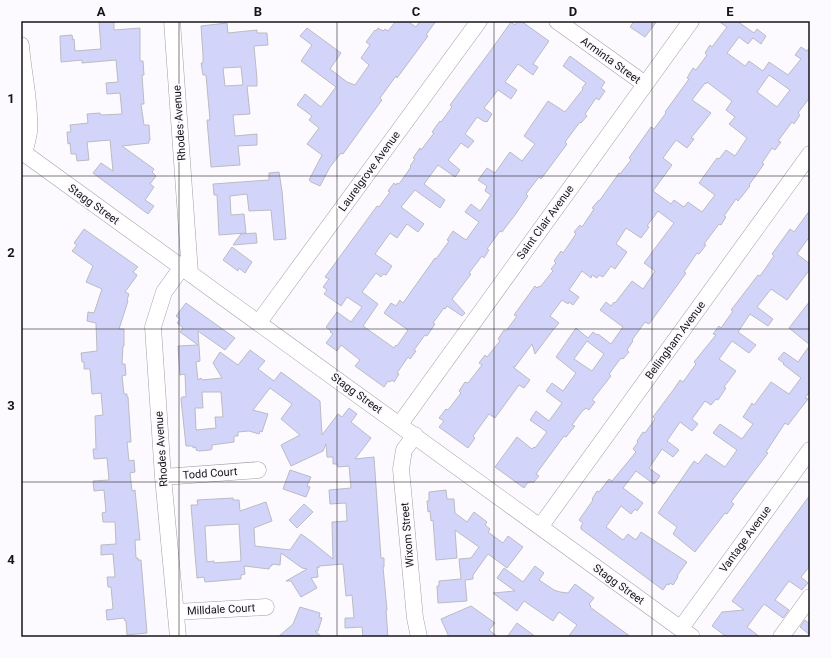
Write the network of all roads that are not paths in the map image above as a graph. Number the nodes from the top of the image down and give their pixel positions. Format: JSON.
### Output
{"nodes":[{"id":1,"x":172,"y":21,"type":"edge"},
{"id":2,"x":479,"y":21,"type":"edge"},
{"id":3,"x":557,"y":21,"type":"edge"},
{"id":4,"x":691,"y":21,"type":"edge"},
{"id":5,"x":21,"y":45,"type":"edge"},
{"id":6,"x":645,"y":84,"type":"junction"},
{"id":7,"x":23,"y":152,"type":"edge"},
{"id":8,"x":810,"y":154,"type":"edge"},
{"id":9,"x":186,"y":270,"type":"junction"},
{"id":10,"x":259,"y":322,"type":"junction"},
{"id":11,"x":400,"y":424,"type":"junction"},
{"id":12,"x":415,"y":435,"type":"junction"},
{"id":13,"x":810,"y":450,"type":"edge"},
{"id":14,"x":258,"y":470,"type":"dead end"},
{"id":15,"x":163,"y":477,"type":"junction"},
{"id":16,"x":540,"y":526,"type":"junction"},
{"id":17,"x":810,"y":597,"type":"edge"},
{"id":18,"x":266,"y":607,"type":"dead end"},
{"id":19,"x":176,"y":612,"type":"junction"},
{"id":20,"x":686,"y":633,"type":"edge"},
{"id":21,"x":178,"y":637,"type":"edge"},
{"id":22,"x":419,"y":637,"type":"edge"},
{"id":23,"x":781,"y":637,"type":"edge"}],
"edges":[{"from":1,"to":9,"type":"street","name":"Rhodes Avenue"},
{"from":2,"to":10,"type":"street","name":"Laurelgrove Avenue"},
{"from":3,"to":6,"type":"street","name":"Arminta Street"},
{"from":4,"to":6,"type":"street","name":"Saint Clair Avenue"},
{"from":5,"to":7,"type":"street"},
{"from":6,"to":11,"type":"street","name":"Saint Clair Avenue"},
{"from":7,"to":9,"type":"street","name":"Stagg Street"},
{"from":8,"to":16,"type":"street","name":"Bellingham Avenue"},
{"from":9,"to":10,"type":"street","name":"Stagg Street"},
{"from":9,"to":15,"type":"street","name":"Rhodes Avenue"},
{"from":10,"to":11,"type":"street","name":"Stagg Street"},
{"from":11,"to":12,"type":"street","name":"Stagg Street"},
{"from":12,"to":16,"type":"street","name":"Stagg Street"},
{"from":12,"to":22,"type":"street","name":"Wixom Street"},
{"from":13,"to":20,"type":"street","name":"Vantage Avenue"},
{"from":14,"to":15,"type":"street","name":"Todd Court"},
{"from":15,"to":19,"type":"street","name":"Rhodes Avenue"},
{"from":16,"to":20,"type":"street","name":"Stagg Street"},
{"from":17,"to":23,"type":"street"},
{"from":18,"to":19,"type":"street","name":"Milldale Court"},
{"from":19,"to":21,"type":"street","name":"Rhodes Avenue"}]}
